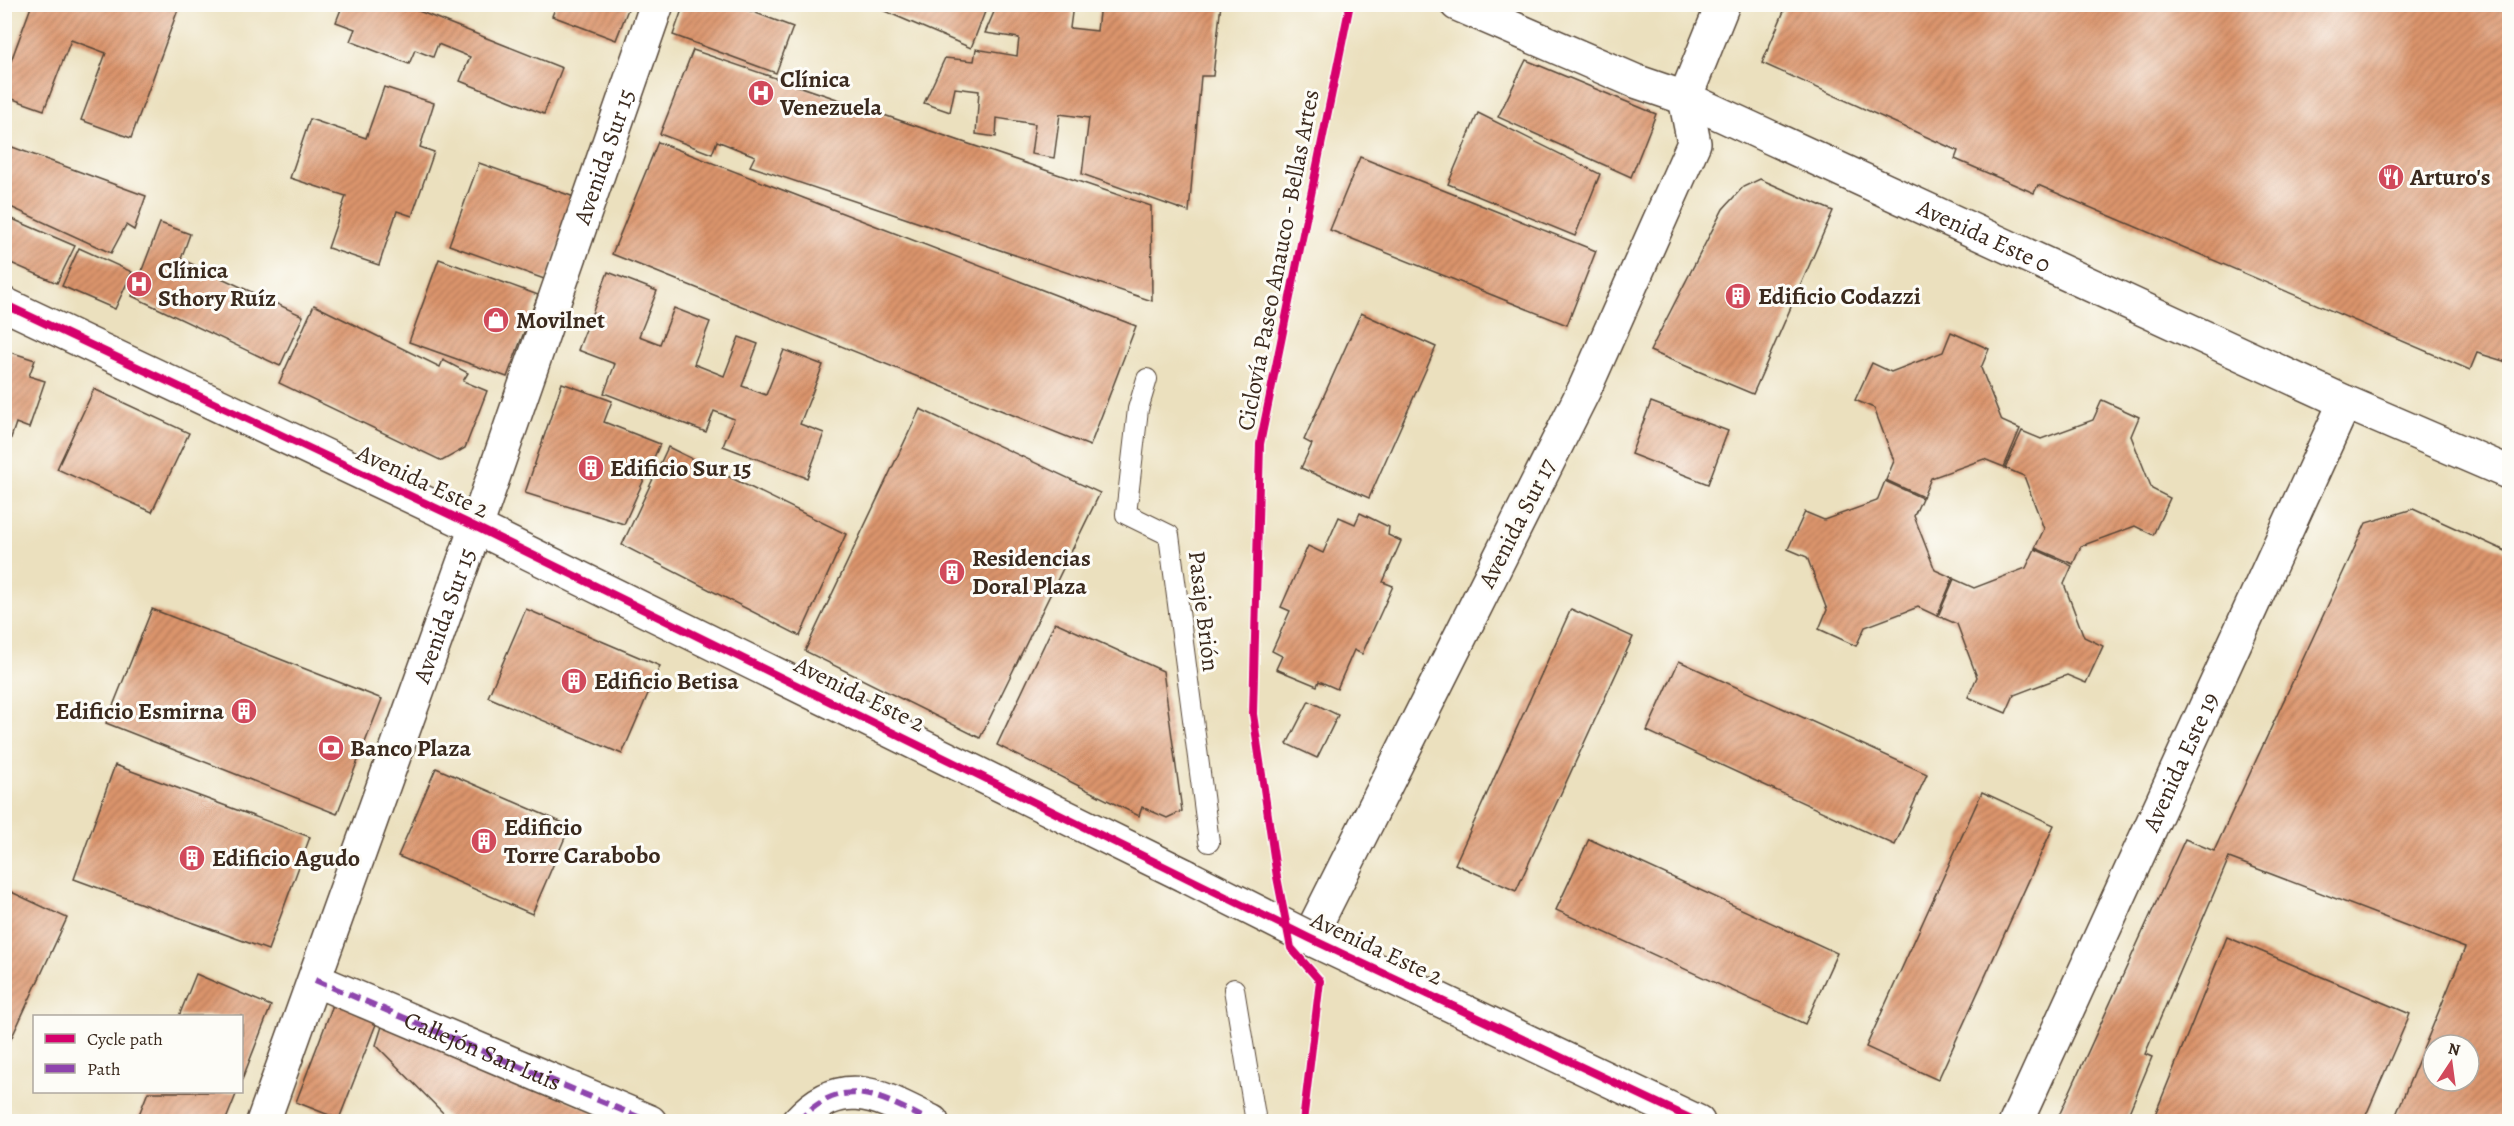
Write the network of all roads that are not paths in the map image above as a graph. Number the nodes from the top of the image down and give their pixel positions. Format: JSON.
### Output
{"nodes":[{"id":1,"x":657,"y":4,"type":"edge"},
{"id":2,"x":1457,"y":4,"type":"edge"},
{"id":3,"x":1723,"y":4,"type":"edge"},
{"id":4,"x":1685,"y":98,"type":"junction"},
{"id":5,"x":4,"y":304,"type":"edge"},
{"id":6,"x":1147,"y":379,"type":"dead end"},
{"id":7,"x":2345,"y":402,"type":"junction"},
{"id":8,"x":2510,"y":473,"type":"edge"},
{"id":9,"x":476,"y":527,"type":"junction"},
{"id":10,"x":1209,"y":842,"type":"dead end"},
{"id":11,"x":1309,"y":938,"type":"junction"},
{"id":12,"x":315,"y":980,"type":"junction"},
{"id":13,"x":1234,"y":989,"type":"dead end"},
{"id":14,"x":263,"y":1122,"type":"edge"},
{"id":15,"x":650,"y":1122,"type":"edge"},
{"id":16,"x":798,"y":1122,"type":"edge"},
{"id":17,"x":933,"y":1122,"type":"edge"},
{"id":18,"x":1256,"y":1122,"type":"edge"},
{"id":19,"x":1698,"y":1122,"type":"edge"},
{"id":20,"x":2016,"y":1122,"type":"edge"}],
"edges":[{"from":1,"to":9,"type":"street","name":"Avenida Sur 15"},
{"from":2,"to":4,"type":"street","name":"Avenida Este 0"},
{"from":3,"to":4,"type":"street"},
{"from":4,"to":7,"type":"street","name":"Avenida Este 0"},
{"from":4,"to":11,"type":"street","name":"Avenida Sur 17"},
{"from":5,"to":9,"type":"street","name":"Avenida Este 2"},
{"from":6,"to":10,"type":"lane","name":"Pasaje Brión"},
{"from":7,"to":8,"type":"street","name":"Avenida Este 0"},
{"from":7,"to":20,"type":"street","name":"Avenida Este 19"},
{"from":9,"to":11,"type":"street","name":"Avenida Este 2","bridge":true},
{"from":9,"to":12,"type":"street","name":"Avenida Sur 15"},
{"from":11,"to":19,"type":"street","name":"Avenida Este 2"},
{"from":12,"to":14,"type":"street","name":"Avenida Sur 15"},
{"from":12,"to":15,"type":"street","name":"Callejón San Luis"},
{"from":13,"to":18,"type":"lane"},
{"from":16,"to":17,"type":"street"}]}
